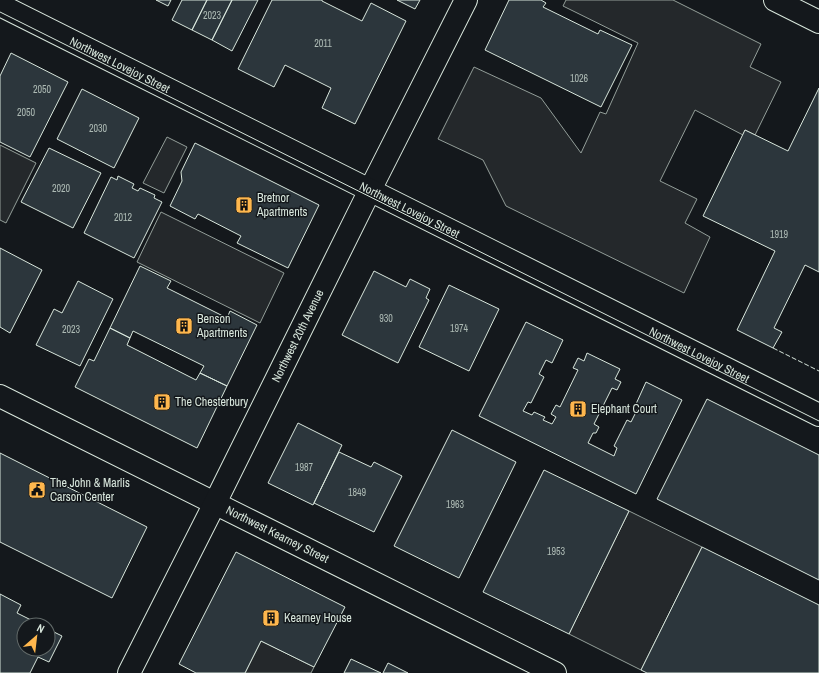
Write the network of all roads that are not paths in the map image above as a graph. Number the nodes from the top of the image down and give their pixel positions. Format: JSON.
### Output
{"nodes":[{"id":1,"x":466,"y":0,"type":"edge"},
{"id":2,"x":775,"y":0,"type":"edge"},
{"id":3,"x":0,"y":5,"type":"edge"},
{"id":4,"x":819,"y":22,"type":"edge"},
{"id":5,"x":370,"y":190,"type":"junction"},
{"id":6,"x":0,"y":396,"type":"edge"},
{"id":7,"x":819,"y":415,"type":"edge"},
{"id":8,"x":215,"y":503,"type":"junction"},
{"id":9,"x":129,"y":673,"type":"edge"},
{"id":10,"x":555,"y":673,"type":"edge"}],
"edges":[{"from":1,"to":5,"type":"street","name":"Northwest 20th Avenue"},
{"from":2,"to":4,"type":"street"},
{"from":3,"to":5,"type":"street","name":"Northwest Lovejoy Street"},
{"from":5,"to":7,"type":"street","name":"Northwest Lovejoy Street"},
{"from":5,"to":8,"type":"street","name":"Northwest 20th Avenue"},
{"from":6,"to":8,"type":"street","name":"Northwest Kearney Street"},
{"from":8,"to":9,"type":"street","name":"Northwest 20th Avenue"},
{"from":8,"to":10,"type":"street","name":"Northwest Kearney Street"}]}
